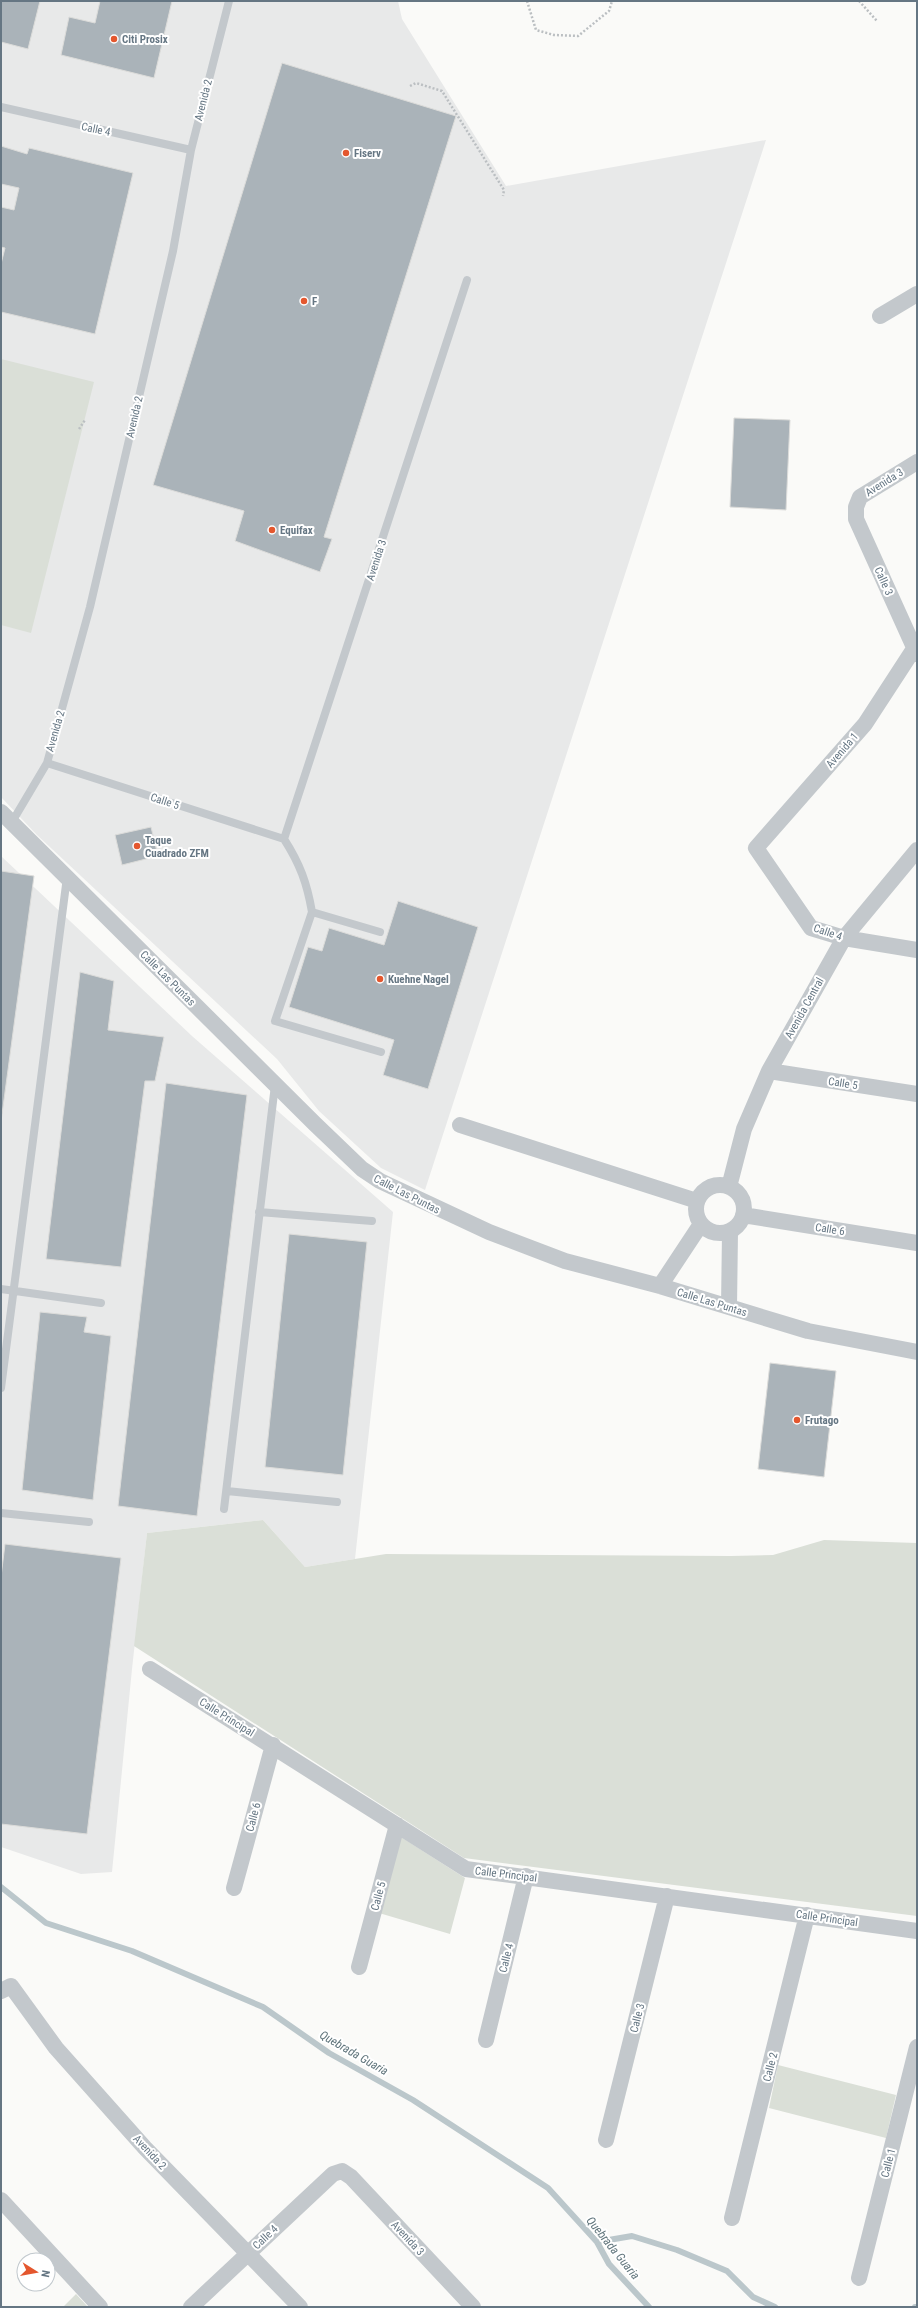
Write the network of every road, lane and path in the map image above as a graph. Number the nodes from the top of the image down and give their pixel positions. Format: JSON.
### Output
{"nodes":[{"id":1,"x":229,"y":1,"type":"edge"},
{"id":2,"x":527,"y":1,"type":"edge"},
{"id":3,"x":612,"y":1,"type":"edge"},
{"id":4,"x":859,"y":1,"type":"edge"},
{"id":5,"x":877,"y":21,"type":"dead end"},
{"id":6,"x":410,"y":86,"type":"dead end"},
{"id":7,"x":1,"y":107,"type":"edge"},
{"id":8,"x":191,"y":150,"type":"junction"},
{"id":9,"x":503,"y":196,"type":"dead end"},
{"id":10,"x":467,"y":280,"type":"dead end"},
{"id":11,"x":917,"y":294,"type":"edge"},
{"id":12,"x":880,"y":316,"type":"dead end"},
{"id":13,"x":85,"y":420,"type":"dead end"},
{"id":14,"x":79,"y":429,"type":"dead end"},
{"id":15,"x":917,"y":462,"type":"edge"},
{"id":16,"x":856,"y":507,"type":"joint"},
{"id":17,"x":916,"y":648,"type":"edge"},
{"id":18,"x":47,"y":763,"type":"junction"},
{"id":19,"x":6,"y":817,"type":"edge"},
{"id":20,"x":284,"y":839,"type":"junction"},
{"id":21,"x":756,"y":848,"type":"joint"},
{"id":22,"x":917,"y":850,"type":"edge"},
{"id":23,"x":67,"y":877,"type":"junction"},
{"id":24,"x":312,"y":912,"type":"junction"},
{"id":25,"x":380,"y":932,"type":"dead end"},
{"id":26,"x":844,"y":938,"type":"junction"},
{"id":27,"x":917,"y":950,"type":"edge"},
{"id":28,"x":381,"y":1052,"type":"dead end"},
{"id":29,"x":769,"y":1071,"type":"junction"},
{"id":30,"x":275,"y":1084,"type":"junction"},
{"id":31,"x":917,"y":1094,"type":"edge"},
{"id":32,"x":460,"y":1125,"type":"dead end"},
{"id":33,"x":729,"y":1187,"type":"junction"},
{"id":34,"x":697,"y":1201,"type":"junction"},
{"id":35,"x":260,"y":1212,"type":"junction"},
{"id":36,"x":743,"y":1215,"type":"junction"},
{"id":37,"x":372,"y":1221,"type":"dead end"},
{"id":38,"x":701,"y":1224,"type":"junction"},
{"id":39,"x":730,"y":1232,"type":"junction"},
{"id":40,"x":917,"y":1243,"type":"edge"},
{"id":41,"x":660,"y":1286,"type":"junction"},
{"id":42,"x":1,"y":1289,"type":"edge"},
{"id":43,"x":12,"y":1291,"type":"junction"},
{"id":44,"x":101,"y":1303,"type":"dead end"},
{"id":45,"x":729,"y":1307,"type":"junction"},
{"id":46,"x":917,"y":1352,"type":"edge"},
{"id":47,"x":1,"y":1388,"type":"edge"},
{"id":48,"x":227,"y":1491,"type":"junction"},
{"id":49,"x":338,"y":1502,"type":"dead end"},
{"id":50,"x":224,"y":1509,"type":"dead end"},
{"id":51,"x":1,"y":1513,"type":"edge"},
{"id":52,"x":89,"y":1522,"type":"dead end"},
{"id":53,"x":150,"y":1669,"type":"dead end"},
{"id":54,"x":273,"y":1745,"type":"junction"},
{"id":55,"x":397,"y":1825,"type":"junction"},
{"id":56,"x":526,"y":1876,"type":"junction"},
{"id":57,"x":234,"y":1888,"type":"dead end"},
{"id":58,"x":667,"y":1896,"type":"junction"},
{"id":59,"x":807,"y":1915,"type":"junction"},
{"id":60,"x":917,"y":1931,"type":"edge"},
{"id":61,"x":359,"y":1967,"type":"dead end"},
{"id":62,"x":6,"y":1988,"type":"edge"},
{"id":63,"x":486,"y":2040,"type":"dead end"},
{"id":64,"x":917,"y":2047,"type":"edge"},
{"id":65,"x":606,"y":2140,"type":"dead end"},
{"id":66,"x":342,"y":2171,"type":"joint"},
{"id":67,"x":1,"y":2200,"type":"edge"},
{"id":68,"x":732,"y":2218,"type":"dead end"},
{"id":69,"x":248,"y":2253,"type":"junction"},
{"id":70,"x":859,"y":2278,"type":"dead end"},
{"id":71,"x":100,"y":2307,"type":"edge"},
{"id":72,"x":191,"y":2307,"type":"edge"},
{"id":73,"x":300,"y":2307,"type":"edge"},
{"id":74,"x":473,"y":2307,"type":"edge"}],
"edges":[{"from":1,"to":8,"type":"lane","name":"Avenida 2"},
{"from":2,"to":3,"type":"path"},
{"from":4,"to":5,"type":"path"},
{"from":6,"to":9,"type":"path"},
{"from":7,"to":8,"type":"lane","name":"Calle 4"},
{"from":8,"to":18,"type":"lane","name":"Avenida 2"},
{"from":10,"to":20,"type":"lane","name":"Avenida 3"},
{"from":11,"to":12,"type":"street"},
{"from":13,"to":14,"type":"path"},
{"from":15,"to":16,"type":"street","name":"Avenida 3"},
{"from":16,"to":17,"type":"street","name":"Calle 3"},
{"from":17,"to":21,"type":"street","name":"Avenida 1"},
{"from":18,"to":19,"type":"lane","name":"Avenida 2"},
{"from":18,"to":20,"type":"lane","name":"Calle 5"},
{"from":19,"to":23,"type":"street","name":"Calle Las Puntas"},
{"from":20,"to":24,"type":"lane"},
{"from":21,"to":26,"type":"street","name":"Calle 4"},
{"from":22,"to":26,"type":"street","name":"Avenida Central"},
{"from":23,"to":30,"type":"street","name":"Calle Las Puntas"},
{"from":23,"to":43,"type":"lane"},
{"from":24,"to":25,"type":"lane"},
{"from":24,"to":28,"type":"lane"},
{"from":26,"to":27,"type":"street","name":"Calle 4"},
{"from":26,"to":29,"type":"street","name":"Avenida Central"},
{"from":29,"to":31,"type":"street","name":"Calle 5"},
{"from":29,"to":33,"type":"street","name":"Avenida Central"},
{"from":30,"to":35,"type":"lane"},
{"from":30,"to":41,"type":"street","name":"Calle Las Puntas"},
{"from":32,"to":34,"type":"street"},
{"from":33,"to":34,"type":"street"},
{"from":33,"to":36,"type":"street"},
{"from":34,"to":38,"type":"street"},
{"from":35,"to":37,"type":"lane"},
{"from":35,"to":48,"type":"lane"},
{"from":36,"to":39,"type":"street"},
{"from":36,"to":40,"type":"street","name":"Calle 6"},
{"from":38,"to":39,"type":"street"},
{"from":38,"to":41,"type":"street"},
{"from":39,"to":45,"type":"street"},
{"from":41,"to":45,"type":"street","name":"Calle Las Puntas"},
{"from":42,"to":43,"type":"lane"},
{"from":43,"to":44,"type":"lane"},
{"from":43,"to":47,"type":"lane"},
{"from":45,"to":46,"type":"street","name":"Calle Las Puntas"},
{"from":48,"to":49,"type":"lane"},
{"from":48,"to":50,"type":"lane"},
{"from":51,"to":52,"type":"lane"},
{"from":53,"to":54,"type":"street","name":"Calle Principal"},
{"from":54,"to":55,"type":"street","name":"Calle Principal"},
{"from":54,"to":57,"type":"street","name":"Calle 6"},
{"from":55,"to":56,"type":"street","name":"Calle Principal"},
{"from":55,"to":61,"type":"street","name":"Calle 5"},
{"from":56,"to":58,"type":"street","name":"Calle Principal"},
{"from":56,"to":63,"type":"street","name":"Calle 4"},
{"from":58,"to":59,"type":"street","name":"Calle Principal"},
{"from":58,"to":65,"type":"street","name":"Calle 3"},
{"from":59,"to":60,"type":"street","name":"Calle Principal"},
{"from":59,"to":68,"type":"street","name":"Calle 2"},
{"from":62,"to":69,"type":"street","name":"Avenida 2"},
{"from":64,"to":70,"type":"street","name":"Calle 1"},
{"from":66,"to":69,"type":"street","name":"Calle 4"},
{"from":66,"to":74,"type":"street","name":"Avenida 3"},
{"from":67,"to":71,"type":"street"},
{"from":69,"to":72,"type":"street","name":"Calle 4"},
{"from":69,"to":73,"type":"street","name":"Avenida 2"}]}
